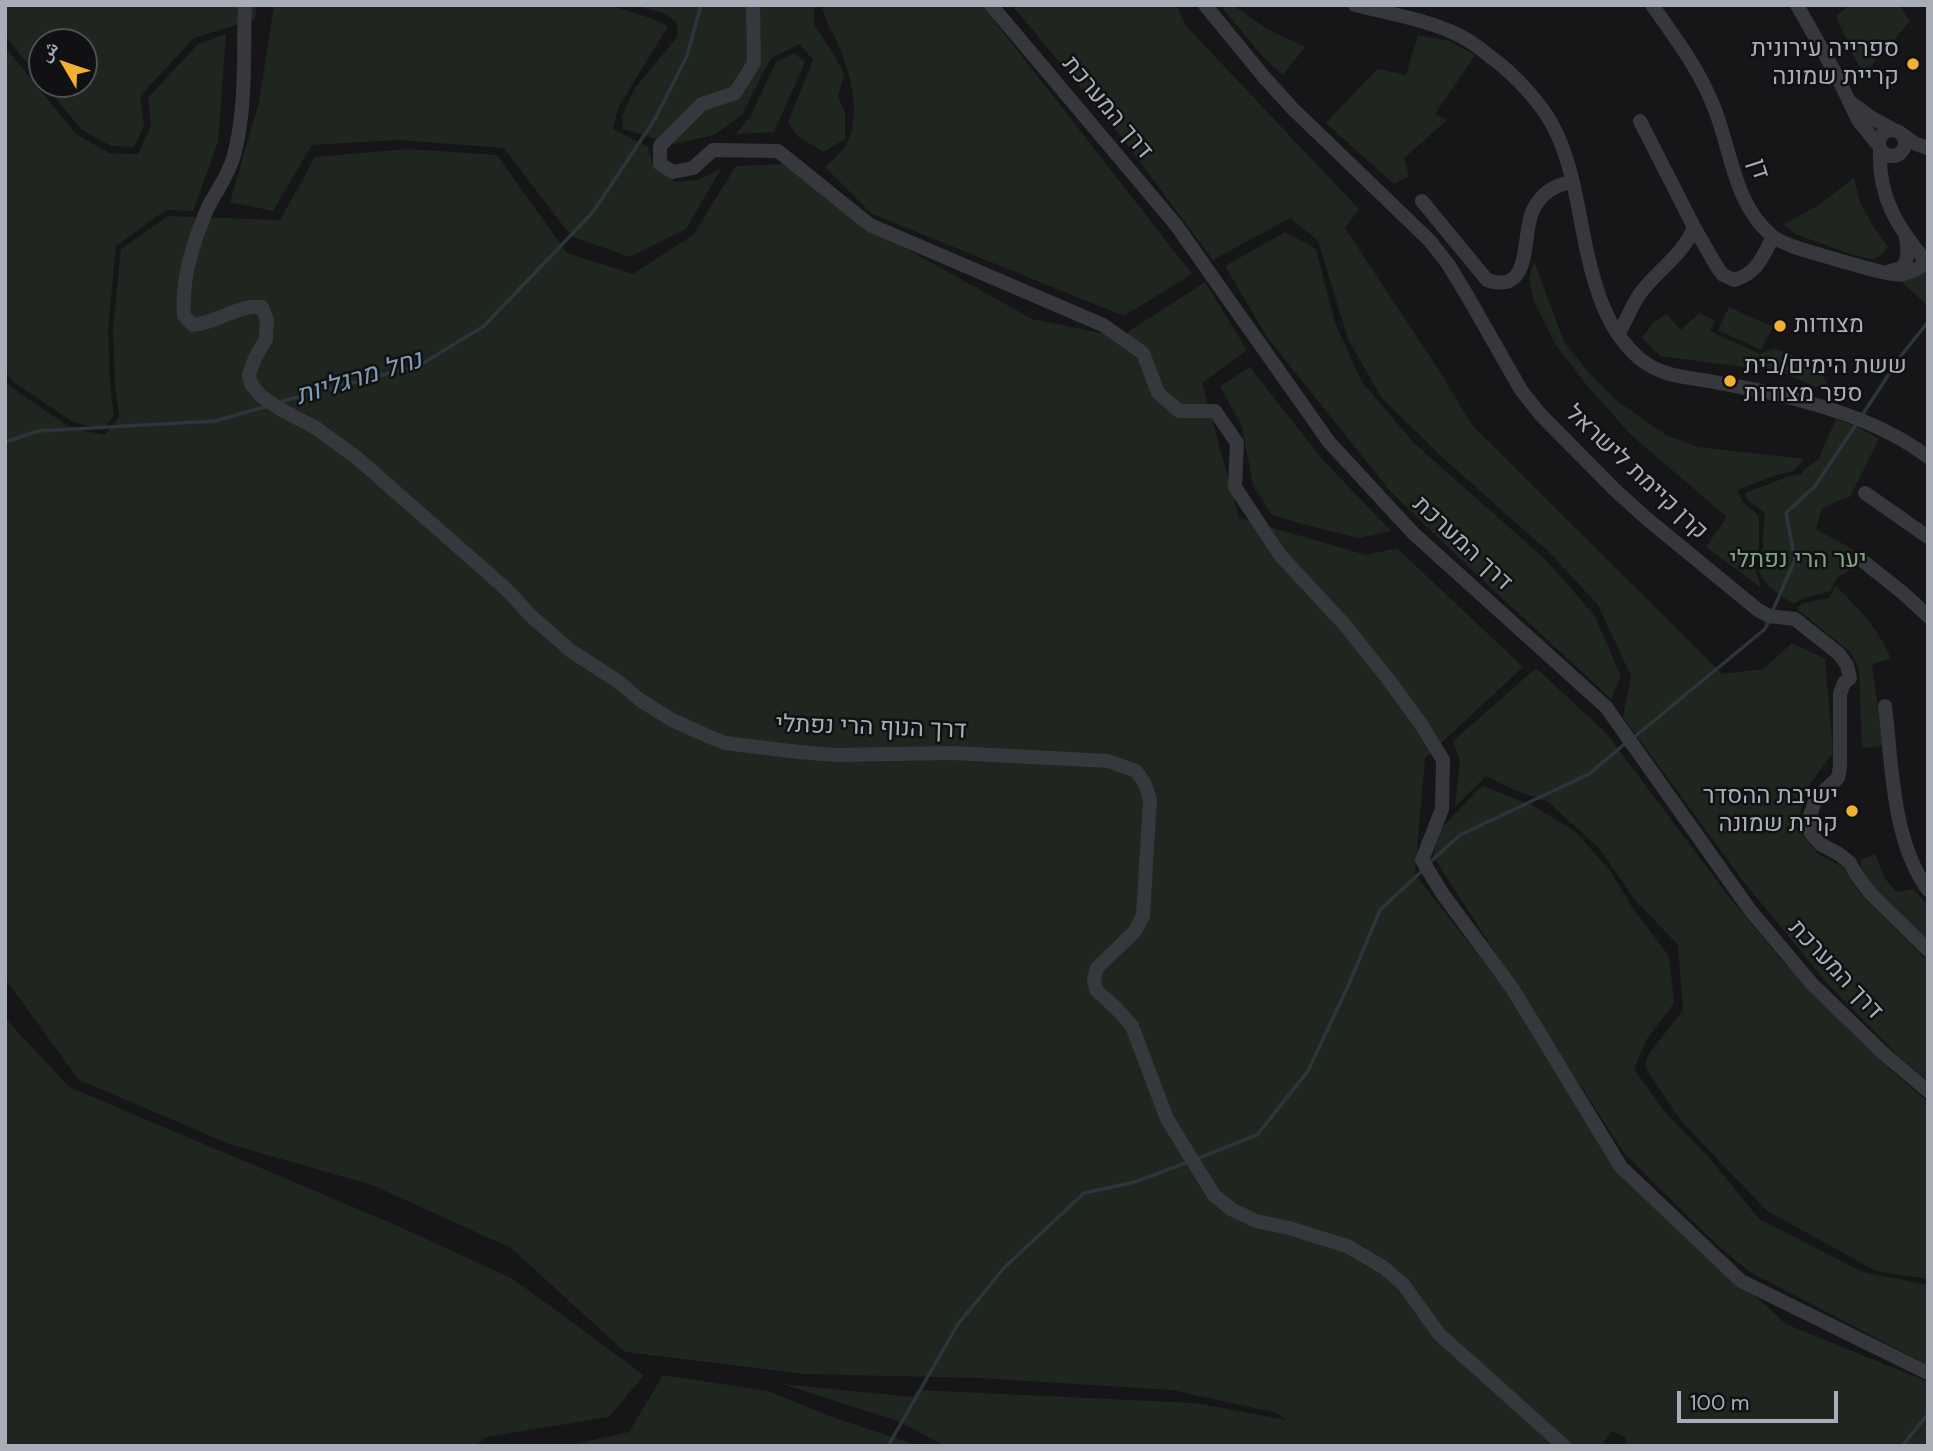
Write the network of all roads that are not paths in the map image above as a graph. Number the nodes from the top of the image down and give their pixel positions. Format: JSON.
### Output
{"nodes":[{"id":1,"x":245,"y":5,"type":"edge"},
{"id":2,"x":753,"y":5,"type":"edge"},
{"id":3,"x":991,"y":5,"type":"edge"},
{"id":4,"x":1205,"y":5,"type":"edge"},
{"id":5,"x":1355,"y":5,"type":"edge"},
{"id":6,"x":1652,"y":5,"type":"edge"},
{"id":7,"x":1797,"y":5,"type":"edge"},
{"id":8,"x":1849,"y":101,"type":"junction"},
{"id":9,"x":1640,"y":121,"type":"dead end"},
{"id":10,"x":1897,"y":132,"type":"junction"},
{"id":11,"x":1879,"y":148,"type":"junction"},
{"id":12,"x":1928,"y":150,"type":"edge"},
{"id":13,"x":1897,"y":155,"type":"junction"},
{"id":14,"x":1572,"y":182,"type":"junction"},
{"id":15,"x":1885,"y":186,"type":"junction"},
{"id":16,"x":1422,"y":201,"type":"dead end"},
{"id":17,"x":1694,"y":227,"type":"junction"},
{"id":18,"x":1773,"y":237,"type":"junction"},
{"id":19,"x":1906,"y":238,"type":"junction"},
{"id":20,"x":1928,"y":264,"type":"edge"},
{"id":21,"x":1887,"y":272,"type":"junction"},
{"id":22,"x":1618,"y":335,"type":"junction"},
{"id":23,"x":1928,"y":457,"type":"edge"},
{"id":24,"x":1865,"y":493,"type":"dead end"},
{"id":25,"x":1928,"y":537,"type":"edge"},
{"id":26,"x":1864,"y":562,"type":"dead end"},
{"id":27,"x":1928,"y":616,"type":"edge"},
{"id":28,"x":1885,"y":706,"type":"dead end"},
{"id":29,"x":1928,"y":890,"type":"edge"},
{"id":30,"x":1928,"y":950,"type":"edge"},
{"id":31,"x":1928,"y":1091,"type":"edge"},
{"id":32,"x":1928,"y":1373,"type":"edge"},
{"id":33,"x":1564,"y":1446,"type":"edge"}],
"edges":[{"from":1,"to":33,"type":"street","name":"דרך הנוף הרי נפתלי"},
{"from":2,"to":32,"type":"street"},
{"from":3,"to":31,"type":"street","name":"דרך המערכת"},
{"from":4,"to":30,"type":"street","name":"קרן קיימת לישראל"},
{"from":5,"to":14,"type":"street"},
{"from":6,"to":18,"type":"street","name":"דן"},
{"from":7,"to":8,"type":"street"},
{"from":8,"to":10,"type":"street"},
{"from":8,"to":11,"type":"street"},
{"from":9,"to":17,"type":"street"},
{"from":10,"to":11,"type":"street"},
{"from":10,"to":12,"type":"street"},
{"from":10,"to":13,"type":"street"},
{"from":11,"to":13,"type":"street"},
{"from":11,"to":15,"type":"street"},
{"from":12,"to":13,"type":"street"},
{"from":13,"to":15,"type":"street"},
{"from":14,"to":16,"type":"street"},
{"from":14,"to":22,"type":"street"},
{"from":15,"to":19,"type":"street"},
{"from":17,"to":18,"type":"street"},
{"from":17,"to":22,"type":"street"},
{"from":18,"to":21,"type":"street"},
{"from":19,"to":20,"type":"street"},
{"from":19,"to":21,"type":"street"},
{"from":20,"to":21,"type":"street"},
{"from":22,"to":23,"type":"street"},
{"from":24,"to":25,"type":"street"},
{"from":26,"to":27,"type":"street"},
{"from":28,"to":29,"type":"street"}]}
